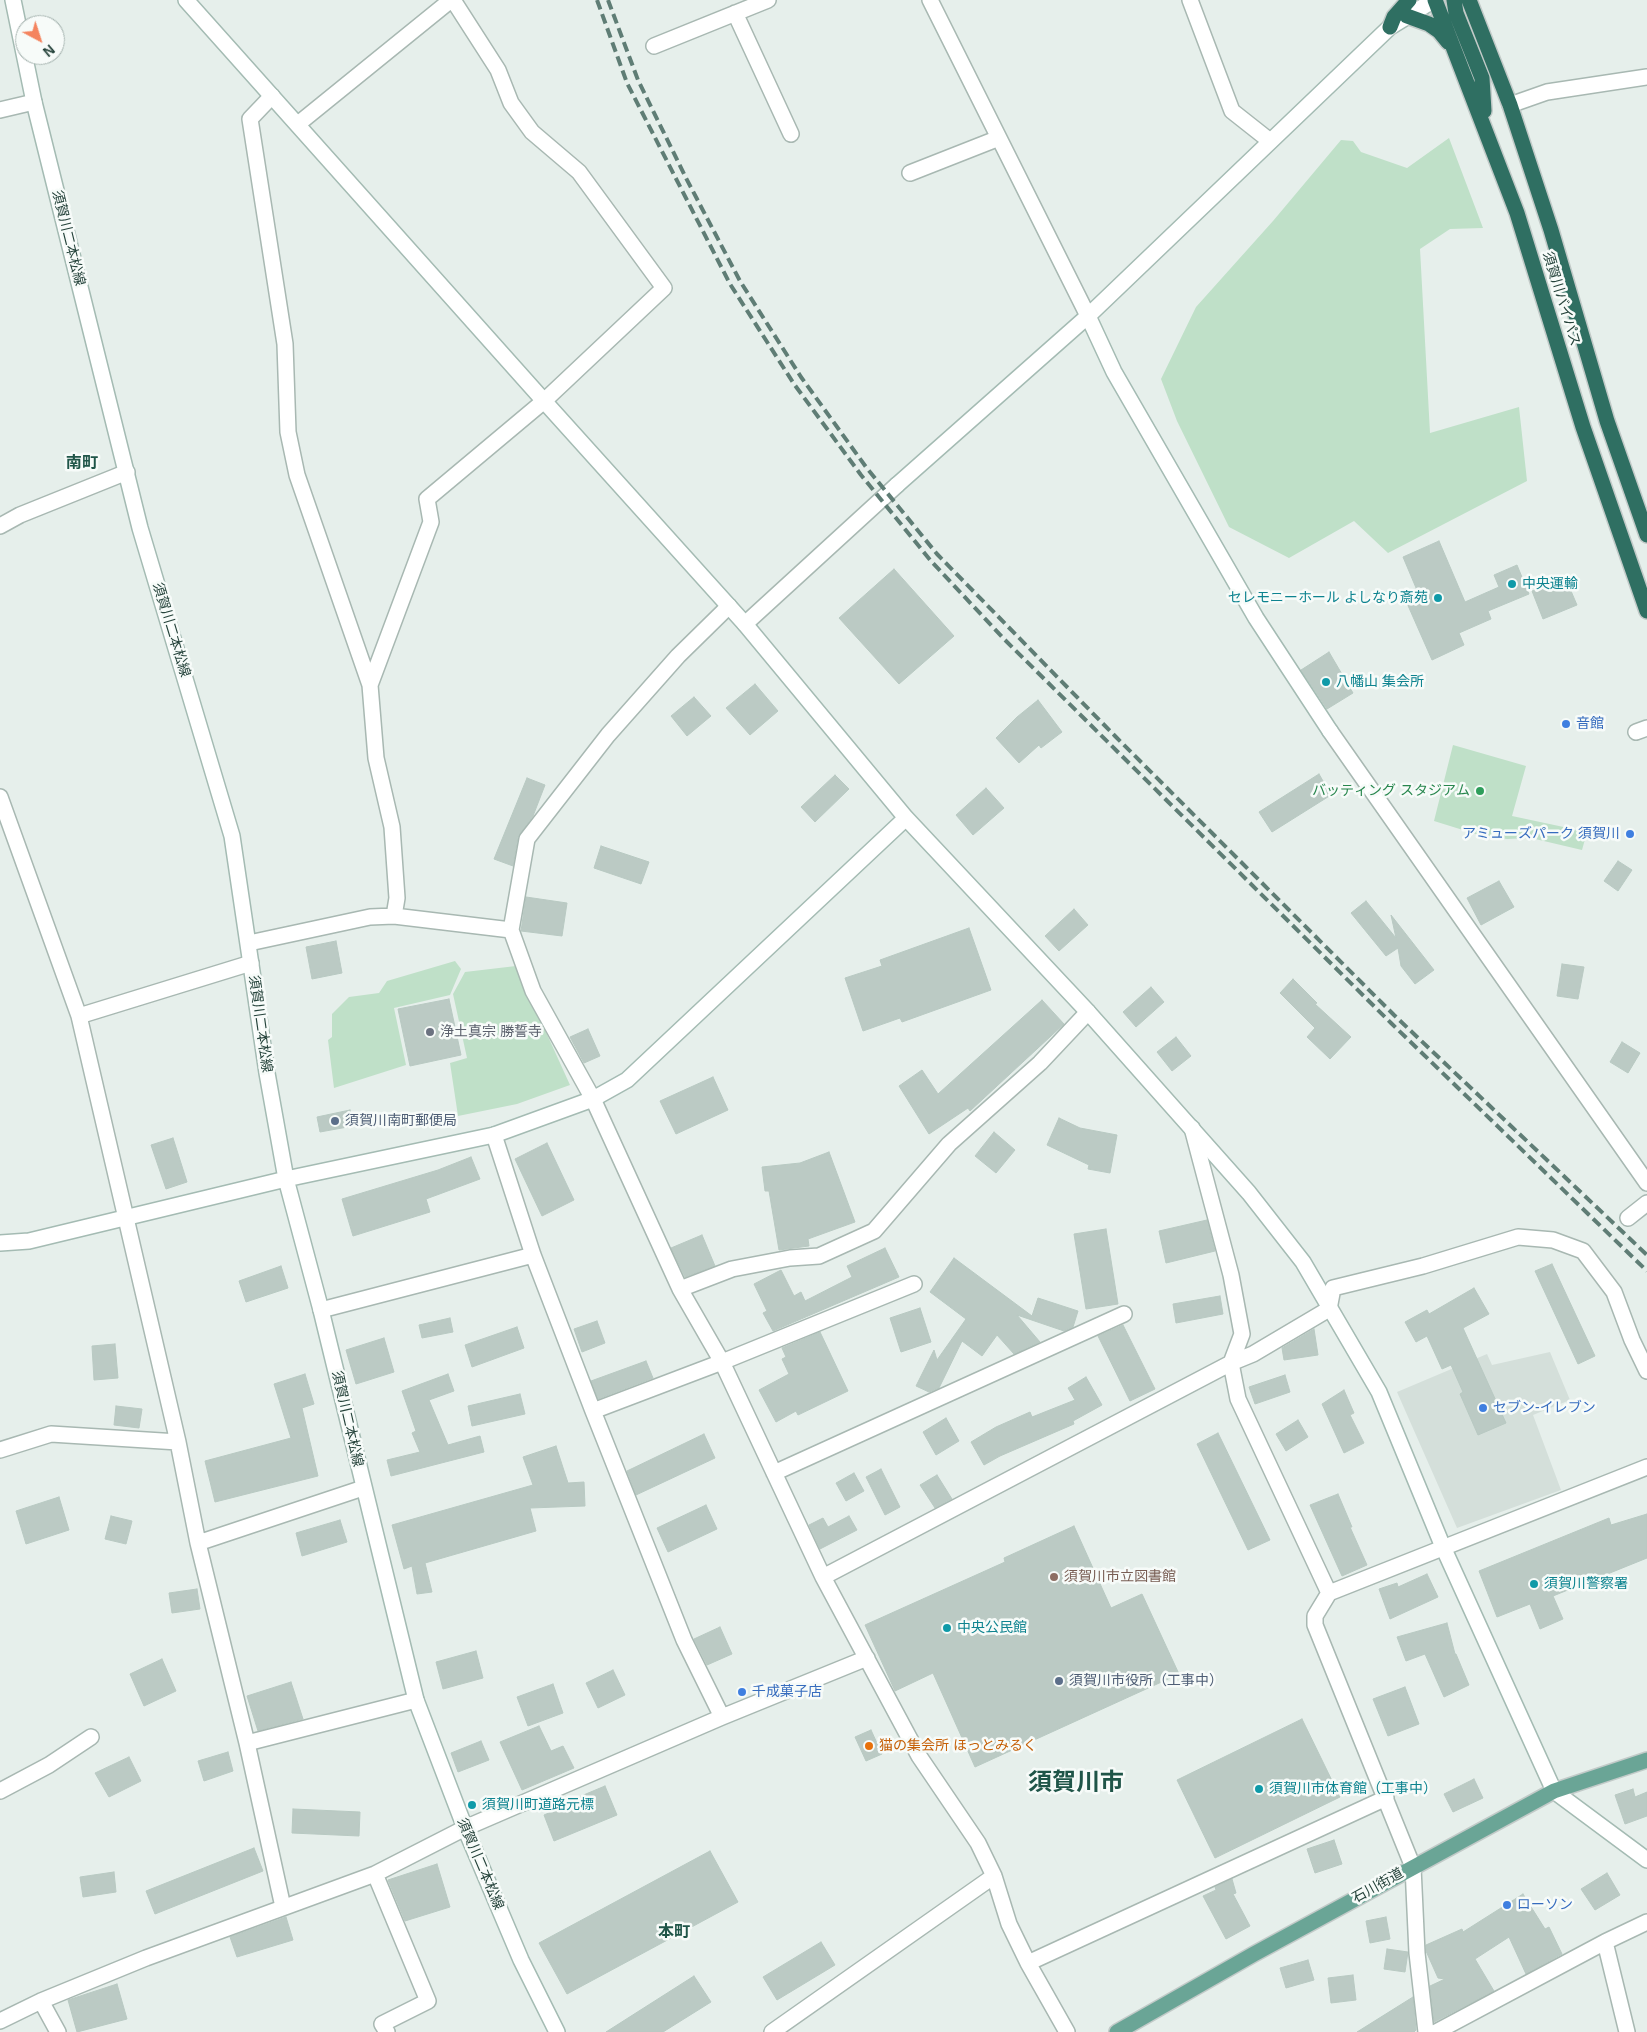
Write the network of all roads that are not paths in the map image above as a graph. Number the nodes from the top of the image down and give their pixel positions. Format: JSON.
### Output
{"nodes":[{"id":1,"x":13,"y":0,"type":"edge"},
{"id":2,"x":186,"y":0,"type":"edge"},
{"id":3,"x":452,"y":0,"type":"edge"},
{"id":4,"x":768,"y":0,"type":"edge"},
{"id":5,"x":930,"y":0,"type":"edge"},
{"id":6,"x":1190,"y":0,"type":"edge"},
{"id":7,"x":1409,"y":0,"type":"edge"},
{"id":8,"x":1435,"y":0,"type":"edge"},
{"id":9,"x":1454,"y":0,"type":"edge"},
{"id":10,"x":1469,"y":0,"type":"edge"},
{"id":11,"x":1482,"y":0,"type":"edge"},
{"id":12,"x":743,"y":7,"type":"edge"},
{"id":13,"x":1408,"y":16,"type":"junction"},
{"id":14,"x":1390,"y":28,"type":"junction"},
{"id":15,"x":654,"y":46,"type":"dead end"},
{"id":16,"x":1458,"y":58,"type":"junction"},
{"id":17,"x":1496,"y":68,"type":"junction"},
{"id":18,"x":1647,"y":78,"type":"edge"},
{"id":19,"x":272,"y":96,"type":"junction"},
{"id":20,"x":34,"y":102,"type":"junction"},
{"id":21,"x":1510,"y":104,"type":"junction"},
{"id":22,"x":0,"y":110,"type":"edge"},
{"id":23,"x":298,"y":124,"type":"junction"},
{"id":24,"x":1485,"y":125,"type":"junction"},
{"id":25,"x":791,"y":134,"type":"dead end"},
{"id":26,"x":998,"y":138,"type":"junction"},
{"id":27,"x":1270,"y":141,"type":"junction"},
{"id":28,"x":910,"y":173,"type":"dead end"},
{"id":29,"x":1088,"y":316,"type":"junction"},
{"id":30,"x":544,"y":401,"type":"junction"},
{"id":31,"x":127,"y":472,"type":"junction"},
{"id":32,"x":0,"y":526,"type":"edge"},
{"id":33,"x":1647,"y":535,"type":"edge"},
{"id":34,"x":729,"y":606,"type":"junction"},
{"id":35,"x":1647,"y":611,"type":"edge"},
{"id":36,"x":745,"y":624,"type":"junction"},
{"id":37,"x":370,"y":685,"type":"junction"},
{"id":38,"x":0,"y":797,"type":"edge"},
{"id":39,"x":906,"y":818,"type":"junction"},
{"id":40,"x":394,"y":916,"type":"junction"},
{"id":41,"x":511,"y":930,"type":"junction"},
{"id":42,"x":249,"y":943,"type":"junction"},
{"id":43,"x":252,"y":963,"type":"junction"},
{"id":44,"x":1088,"y":1012,"type":"junction"},
{"id":45,"x":79,"y":1016,"type":"junction"},
{"id":46,"x":593,"y":1099,"type":"junction"},
{"id":47,"x":1192,"y":1128,"type":"junction"},
{"id":48,"x":494,"y":1135,"type":"junction"},
{"id":49,"x":286,"y":1179,"type":"junction"},
{"id":50,"x":1647,"y":1183,"type":"edge"},
{"id":51,"x":1647,"y":1203,"type":"edge"},
{"id":52,"x":125,"y":1217,"type":"junction"},
{"id":53,"x":1628,"y":1218,"type":"dead end"},
{"id":54,"x":0,"y":1243,"type":"edge"},
{"id":55,"x":533,"y":1254,"type":"junction"},
{"id":56,"x":914,"y":1284,"type":"dead end"},
{"id":57,"x":680,"y":1289,"type":"junction"},
{"id":58,"x":1329,"y":1309,"type":"junction"},
{"id":59,"x":321,"y":1310,"type":"junction"},
{"id":60,"x":1124,"y":1314,"type":"dead end"},
{"id":61,"x":722,"y":1362,"type":"junction"},
{"id":62,"x":1231,"y":1363,"type":"junction"},
{"id":63,"x":1647,"y":1371,"type":"edge"},
{"id":64,"x":593,"y":1412,"type":"junction"},
{"id":65,"x":178,"y":1442,"type":"junction"},
{"id":66,"x":0,"y":1450,"type":"edge"},
{"id":67,"x":1647,"y":1467,"type":"edge"},
{"id":68,"x":774,"y":1473,"type":"junction"},
{"id":69,"x":363,"y":1488,"type":"junction"},
{"id":70,"x":198,"y":1543,"type":"junction"},
{"id":71,"x":1443,"y":1548,"type":"junction"},
{"id":72,"x":823,"y":1577,"type":"junction"},
{"id":73,"x":1329,"y":1593,"type":"junction"},
{"id":74,"x":866,"y":1658,"type":"junction"},
{"id":75,"x":416,"y":1700,"type":"junction"},
{"id":76,"x":722,"y":1717,"type":"junction"},
{"id":77,"x":91,"y":1737,"type":"dead end"},
{"id":78,"x":247,"y":1743,"type":"junction"},
{"id":79,"x":1647,"y":1760,"type":"edge"},
{"id":80,"x":0,"y":1791,"type":"edge"},
{"id":81,"x":1554,"y":1791,"type":"junction"},
{"id":82,"x":1386,"y":1798,"type":"junction"},
{"id":83,"x":465,"y":1828,"type":"junction"},
{"id":84,"x":1647,"y":1860,"type":"edge"},
{"id":85,"x":1413,"y":1867,"type":"junction"},
{"id":86,"x":375,"y":1874,"type":"junction"},
{"id":87,"x":994,"y":1876,"type":"junction"},
{"id":88,"x":283,"y":1907,"type":"junction"},
{"id":89,"x":1647,"y":1922,"type":"edge"},
{"id":90,"x":1605,"y":1942,"type":"junction"},
{"id":91,"x":1028,"y":1963,"type":"junction"},
{"id":92,"x":42,"y":2000,"type":"junction"},
{"id":93,"x":0,"y":2021,"type":"edge"},
{"id":94,"x":58,"y":2032,"type":"edge"},
{"id":95,"x":386,"y":2032,"type":"edge"},
{"id":96,"x":557,"y":2032,"type":"edge"},
{"id":97,"x":772,"y":2032,"type":"edge"},
{"id":98,"x":1067,"y":2032,"type":"edge"},
{"id":99,"x":1117,"y":2032,"type":"edge"},
{"id":100,"x":1426,"y":2032,"type":"edge"},
{"id":101,"x":1436,"y":2032,"type":"edge"},
{"id":102,"x":1627,"y":2032,"type":"edge"}],
"edges":[{"from":1,"to":20,"type":"street","name":"須賀川二本松線"},
{"from":2,"to":19,"type":"street"},
{"from":3,"to":23,"type":"street"},
{"from":3,"to":30,"type":"street"},
{"from":4,"to":12,"type":"street"},
{"from":5,"to":26,"type":"street"},
{"from":6,"to":27,"type":"street"},
{"from":7,"to":14,"type":"highway"},
{"from":8,"to":13,"type":"street"},
{"from":8,"to":16,"type":"highway","name":"須賀川バイパス"},
{"from":9,"to":24,"type":"highway"},
{"from":10,"to":17,"type":"highway","name":"須賀川バイパス"},
{"from":11,"to":17,"type":"highway"},
{"from":12,"to":15,"type":"street"},
{"from":12,"to":25,"type":"street"},
{"from":13,"to":14,"type":"street"},
{"from":13,"to":16,"type":"highway"},
{"from":14,"to":27,"type":"street"},
{"from":16,"to":24,"type":"highway","name":"須賀川バイパス"},
{"from":17,"to":21,"type":"highway","name":"須賀川バイパス"},
{"from":18,"to":21,"type":"street"},
{"from":19,"to":23,"type":"street"},
{"from":19,"to":37,"type":"street"},
{"from":20,"to":22,"type":"street"},
{"from":20,"to":31,"type":"street","name":"須賀川二本松線"},
{"from":21,"to":33,"type":"highway","name":"須賀川バイパス"},
{"from":23,"to":30,"type":"street"},
{"from":24,"to":35,"type":"highway","name":"須賀川バイパス"},
{"from":26,"to":28,"type":"street"},
{"from":26,"to":29,"type":"street"},
{"from":27,"to":29,"type":"street"},
{"from":29,"to":36,"type":"street"},
{"from":29,"to":50,"type":"street"},
{"from":30,"to":34,"type":"street"},
{"from":30,"to":37,"type":"street"},
{"from":31,"to":32,"type":"street"},
{"from":31,"to":42,"type":"street","name":"須賀川二本松線"},
{"from":34,"to":36,"type":"street"},
{"from":34,"to":41,"type":"street"},
{"from":36,"to":39,"type":"street"},
{"from":37,"to":40,"type":"street"},
{"from":38,"to":45,"type":"street"},
{"from":39,"to":44,"type":"street"},
{"from":39,"to":46,"type":"street"},
{"from":40,"to":41,"type":"street"},
{"from":40,"to":42,"type":"street"},
{"from":41,"to":46,"type":"street"},
{"from":42,"to":43,"type":"street","name":"須賀川二本松線"},
{"from":43,"to":45,"type":"street"},
{"from":43,"to":49,"type":"street","name":"須賀川二本松線"},
{"from":44,"to":47,"type":"street"},
{"from":44,"to":57,"type":"street"},
{"from":45,"to":52,"type":"street"},
{"from":46,"to":48,"type":"street"},
{"from":46,"to":57,"type":"street"},
{"from":47,"to":58,"type":"street"},
{"from":47,"to":62,"type":"street"},
{"from":48,"to":49,"type":"street"},
{"from":48,"to":55,"type":"street"},
{"from":49,"to":52,"type":"street"},
{"from":49,"to":59,"type":"street","name":"須賀川二本松線"},
{"from":51,"to":53,"type":"street"},
{"from":52,"to":54,"type":"street"},
{"from":52,"to":65,"type":"street"},
{"from":55,"to":59,"type":"street"},
{"from":55,"to":64,"type":"street"},
{"from":56,"to":61,"type":"street"},
{"from":57,"to":61,"type":"street"},
{"from":58,"to":62,"type":"street"},
{"from":58,"to":63,"type":"street"},
{"from":58,"to":71,"type":"street"},
{"from":59,"to":69,"type":"street","name":"須賀川二本松線"},
{"from":60,"to":68,"type":"street"},
{"from":61,"to":64,"type":"street"},
{"from":61,"to":68,"type":"street"},
{"from":62,"to":72,"type":"street"},
{"from":62,"to":73,"type":"street"},
{"from":64,"to":76,"type":"street"},
{"from":65,"to":66,"type":"street"},
{"from":65,"to":70,"type":"street"},
{"from":67,"to":71,"type":"street"},
{"from":68,"to":72,"type":"street"},
{"from":69,"to":70,"type":"street"},
{"from":69,"to":75,"type":"street","name":"須賀川二本松線"},
{"from":70,"to":78,"type":"street"},
{"from":71,"to":73,"type":"street"},
{"from":71,"to":81,"type":"street"},
{"from":72,"to":74,"type":"street"},
{"from":73,"to":82,"type":"street"},
{"from":74,"to":76,"type":"street"},
{"from":74,"to":87,"type":"street"},
{"from":75,"to":78,"type":"street"},
{"from":75,"to":83,"type":"street","name":"須賀川二本松線"},
{"from":76,"to":83,"type":"street"},
{"from":77,"to":80,"type":"street"},
{"from":78,"to":88,"type":"street"},
{"from":79,"to":81,"type":"main road","name":"石川街道"},
{"from":81,"to":84,"type":"street"},
{"from":81,"to":85,"type":"main road","name":"石川街道"},
{"from":82,"to":85,"type":"street"},
{"from":82,"to":91,"type":"street"},
{"from":83,"to":86,"type":"street"},
{"from":83,"to":96,"type":"street","name":"須賀川二本松線"},
{"from":85,"to":99,"type":"main road","name":"石川街道"},
{"from":85,"to":100,"type":"street"},
{"from":86,"to":88,"type":"street"},
{"from":86,"to":95,"type":"street"},
{"from":87,"to":91,"type":"street"},
{"from":87,"to":97,"type":"street"},
{"from":88,"to":92,"type":"street"},
{"from":89,"to":90,"type":"street"},
{"from":90,"to":101,"type":"street"},
{"from":90,"to":102,"type":"street"},
{"from":91,"to":98,"type":"street"},
{"from":92,"to":93,"type":"street"},
{"from":92,"to":94,"type":"street"}]}
